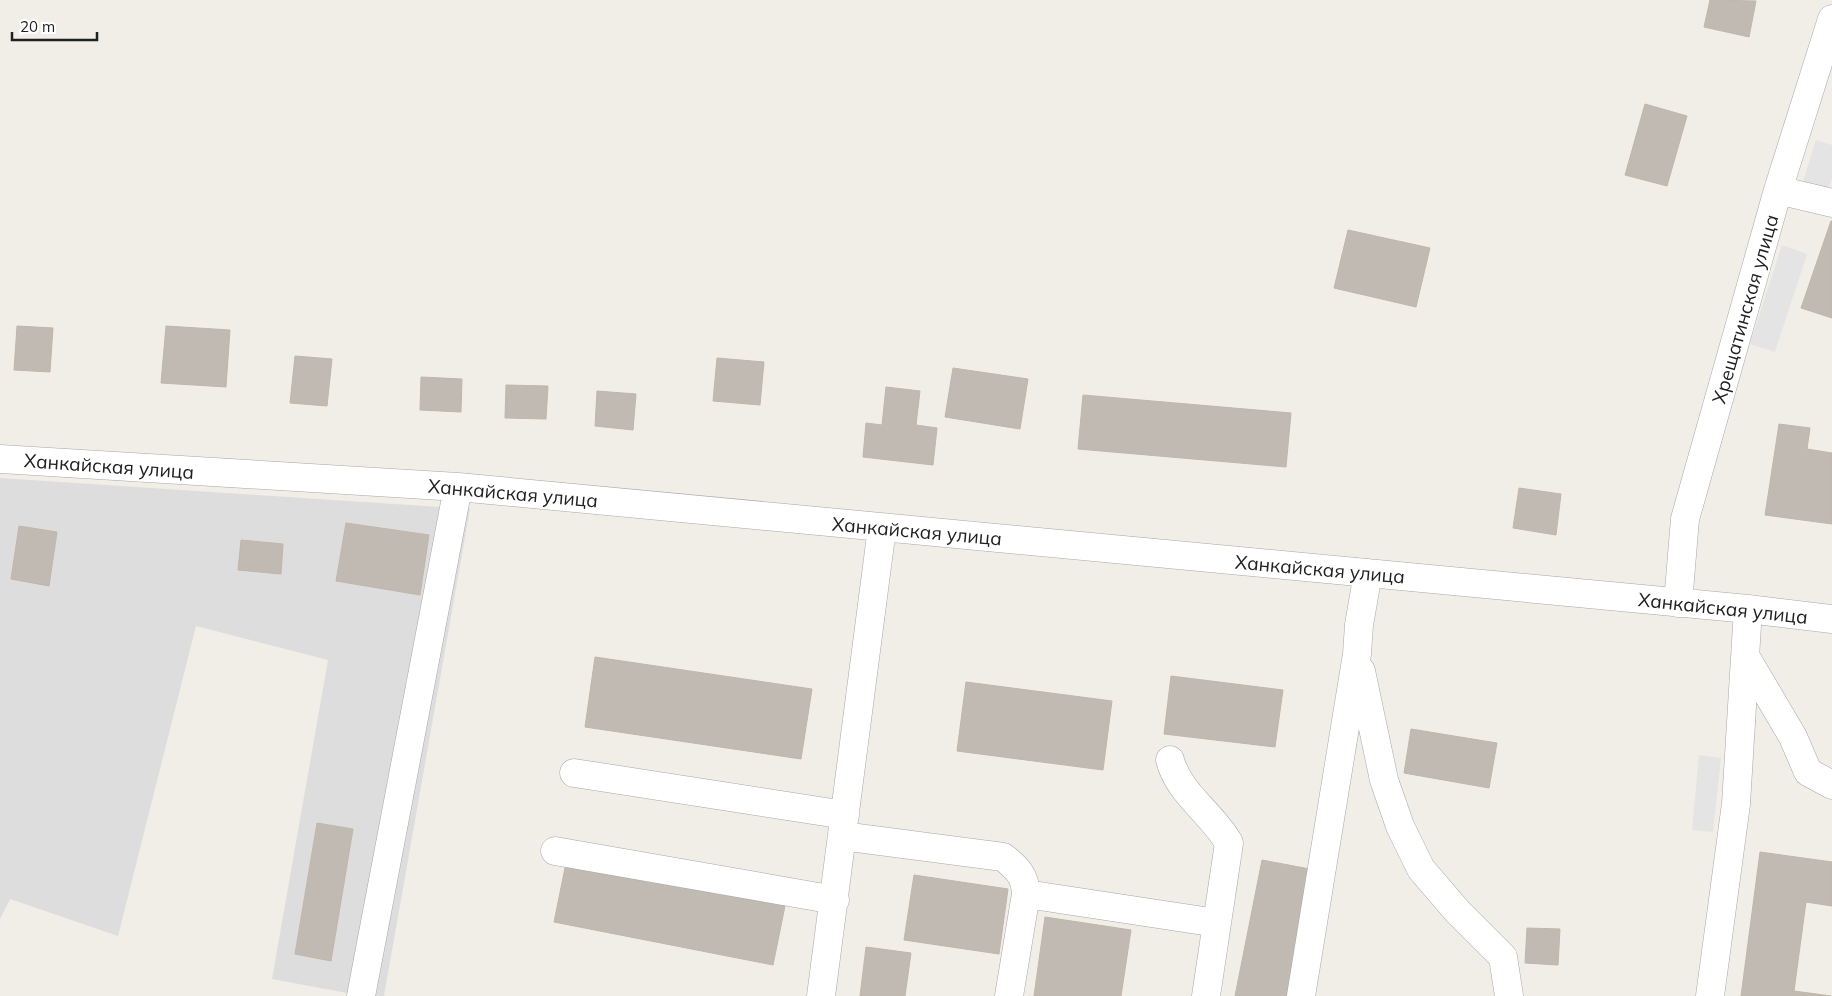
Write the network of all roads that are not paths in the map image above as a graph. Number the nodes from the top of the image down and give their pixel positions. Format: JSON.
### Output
{"nodes":[{"id":1,"x":1832,"y":19,"type":"edge"},
{"id":2,"x":1778,"y":190,"type":"junction"},
{"id":3,"x":1832,"y":203,"type":"edge"},
{"id":4,"x":0,"y":459,"type":"edge"},
{"id":5,"x":458,"y":487,"type":"junction"},
{"id":6,"x":882,"y":528,"type":"junction"},
{"id":7,"x":1368,"y":573,"type":"junction"},
{"id":8,"x":1678,"y":603,"type":"junction"},
{"id":9,"x":1748,"y":609,"type":"junction"},
{"id":10,"x":1832,"y":619,"type":"edge"},
{"id":11,"x":1357,"y":654,"type":"junction"},
{"id":12,"x":1747,"y":659,"type":"junction"},
{"id":13,"x":1170,"y":760,"type":"dead end"},
{"id":14,"x":574,"y":773,"type":"dead end"},
{"id":15,"x":1832,"y":785,"type":"edge"},
{"id":16,"x":844,"y":826,"type":"junction"},
{"id":17,"x":555,"y":851,"type":"dead end"},
{"id":18,"x":1026,"y":894,"type":"junction"},
{"id":19,"x":835,"y":900,"type":"junction"},
{"id":20,"x":1217,"y":923,"type":"junction"},
{"id":21,"x":361,"y":996,"type":"edge"},
{"id":22,"x":821,"y":996,"type":"edge"},
{"id":23,"x":1009,"y":996,"type":"edge"},
{"id":24,"x":1206,"y":996,"type":"edge"},
{"id":25,"x":1301,"y":996,"type":"edge"},
{"id":26,"x":1509,"y":996,"type":"edge"},
{"id":27,"x":1710,"y":996,"type":"edge"}],
"edges":[{"from":1,"to":2,"type":"street","name":"Хрещатинская улица"},
{"from":2,"to":3,"type":"street"},
{"from":2,"to":8,"type":"street","name":"Хрещатинская улица"},
{"from":4,"to":5,"type":"street","name":"Ханкайская улица"},
{"from":5,"to":6,"type":"street","name":"Ханкайская улица"},
{"from":5,"to":21,"type":"street"},
{"from":6,"to":7,"type":"street","name":"Ханкайская улица"},
{"from":6,"to":16,"type":"street"},
{"from":7,"to":8,"type":"street","name":"Ханкайская улица"},
{"from":7,"to":11,"type":"street"},
{"from":8,"to":9,"type":"street","name":"Ханкайская улица"},
{"from":9,"to":10,"type":"street","name":"Ханкайская улица"},
{"from":9,"to":12,"type":"street"},
{"from":11,"to":25,"type":"street"},
{"from":11,"to":26,"type":"street"},
{"from":12,"to":15,"type":"street"},
{"from":12,"to":27,"type":"street"},
{"from":13,"to":20,"type":"street"},
{"from":14,"to":16,"type":"street"},
{"from":16,"to":18,"type":"street"},
{"from":16,"to":19,"type":"street"},
{"from":17,"to":19,"type":"street"},
{"from":18,"to":20,"type":"street"},
{"from":18,"to":23,"type":"street"},
{"from":19,"to":22,"type":"street"},
{"from":20,"to":24,"type":"street"}]}
